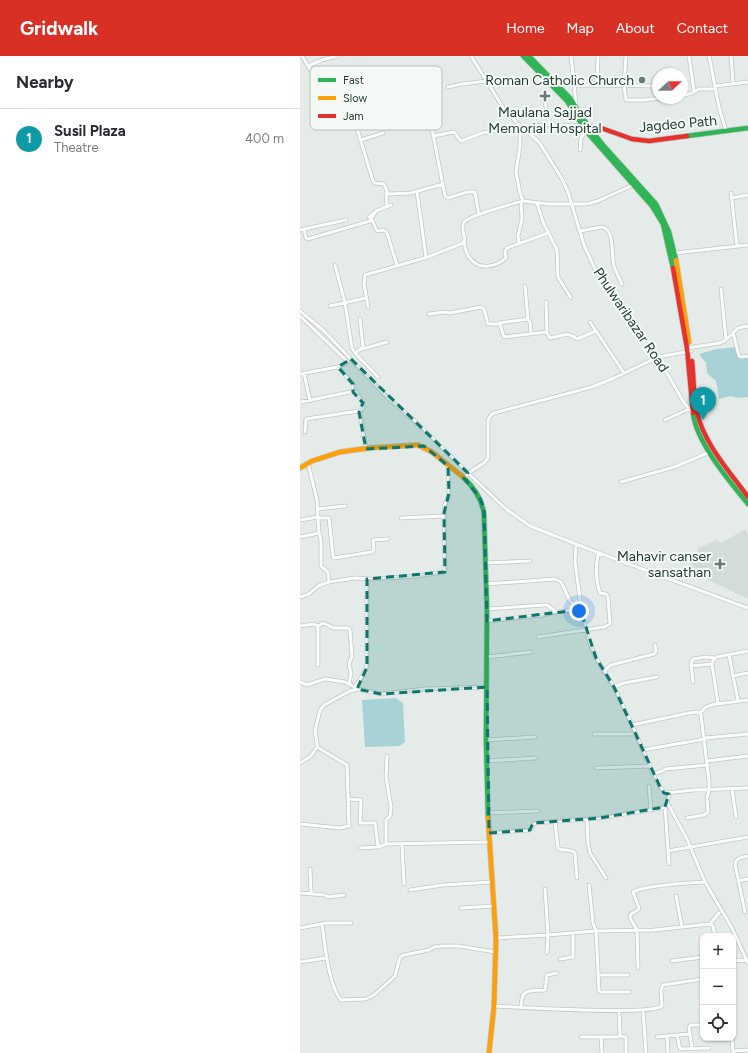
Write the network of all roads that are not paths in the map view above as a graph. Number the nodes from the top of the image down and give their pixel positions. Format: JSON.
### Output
{"nodes":[{"id":1,"x":302,"y":56,"type":"edge"},
{"id":2,"x":337,"y":56,"type":"edge"},
{"id":3,"x":471,"y":56,"type":"edge"},
{"id":4,"x":523,"y":56,"type":"edge"},
{"id":5,"x":529,"y":56,"type":"edge"},
{"id":6,"x":571,"y":56,"type":"edge"},
{"id":7,"x":598,"y":56,"type":"edge"},
{"id":8,"x":626,"y":56,"type":"edge"},
{"id":9,"x":689,"y":56,"type":"edge"},
{"id":10,"x":709,"y":56,"type":"edge"},
{"id":11,"x":731,"y":56,"type":"edge"},
{"id":12,"x":308,"y":66,"type":"junction"},
{"id":13,"x":310,"y":69,"type":"edge"},
{"id":14,"x":487,"y":81,"type":"junction"},
{"id":15,"x":552,"y":81,"type":"junction"},
{"id":16,"x":748,"y":82,"type":"edge"},
{"id":17,"x":733,"y":83,"type":"junction"},
{"id":18,"x":574,"y":85,"type":"junction"},
{"id":19,"x":597,"y":86,"type":"junction"},
{"id":20,"x":624,"y":86,"type":"junction"},
{"id":21,"x":652,"y":86,"type":"edge"},
{"id":22,"x":448,"y":87,"type":"dead end"},
{"id":23,"x":715,"y":87,"type":"junction"},
{"id":24,"x":694,"y":91,"type":"junction"},
{"id":25,"x":688,"y":94,"type":"edge"},
{"id":26,"x":652,"y":99,"type":"edge"},
{"id":27,"x":545,"y":102,"type":"dead end"},
{"id":28,"x":576,"y":107,"type":"junction"},
{"id":29,"x":519,"y":125,"type":"junction"},
{"id":30,"x":550,"y":126,"type":"junction"},
{"id":31,"x":586,"y":128,"type":"junction"},
{"id":32,"x":748,"y":128,"type":"edge"},
{"id":33,"x":524,"y":129,"type":"junction"},
{"id":34,"x":357,"y":130,"type":"edge"},
{"id":35,"x":432,"y":130,"type":"edge"},
{"id":36,"x":726,"y":131,"type":"junction"},
{"id":37,"x":383,"y":133,"type":"dead end"},
{"id":38,"x":434,"y":136,"type":"junction"},
{"id":39,"x":360,"y":140,"type":"junction"},
{"id":40,"x":580,"y":150,"type":"dead end"},
{"id":41,"x":625,"y":173,"type":"junction"},
{"id":42,"x":443,"y":184,"type":"junction"},
{"id":43,"x":633,"y":185,"type":"junction"},
{"id":44,"x":417,"y":192,"type":"junction"},
{"id":45,"x":386,"y":193,"type":"dead end"},
{"id":46,"x":731,"y":193,"type":"dead end"},
{"id":47,"x":748,"y":195,"type":"edge"},
{"id":48,"x":732,"y":198,"type":"junction"},
{"id":49,"x":522,"y":201,"type":"junction"},
{"id":50,"x":537,"y":203,"type":"junction"},
{"id":51,"x":572,"y":204,"type":"junction"},
{"id":52,"x":374,"y":213,"type":"junction"},
{"id":53,"x":479,"y":215,"type":"junction"},
{"id":54,"x":369,"y":217,"type":"dead end"},
{"id":55,"x":346,"y":220,"type":"dead end"},
{"id":56,"x":372,"y":220,"type":"junction"},
{"id":57,"x":302,"y":230,"type":"edge"},
{"id":58,"x":580,"y":231,"type":"junction"},
{"id":59,"x":548,"y":233,"type":"junction"},
{"id":60,"x":464,"y":242,"type":"junction"},
{"id":61,"x":519,"y":243,"type":"junction"},
{"id":62,"x":748,"y":245,"type":"edge"},
{"id":63,"x":738,"y":246,"type":"junction"},
{"id":64,"x":675,"y":253,"type":"junction"},
{"id":65,"x":426,"y":258,"type":"junction"},
{"id":66,"x":335,"y":265,"type":"dead end"},
{"id":67,"x":398,"y":265,"type":"junction"},
{"id":68,"x":622,"y":284,"type":"dead end"},
{"id":69,"x":525,"y":286,"type":"dead end"},
{"id":70,"x":721,"y":289,"type":"dead end"},
{"id":71,"x":366,"y":298,"type":"junction"},
{"id":72,"x":571,"y":298,"type":"dead end"},
{"id":73,"x":546,"y":302,"type":"dead end"},
{"id":74,"x":345,"y":303,"type":"junction"},
{"id":75,"x":330,"y":306,"type":"dead end"},
{"id":76,"x":368,"y":307,"type":"dead end"},
{"id":77,"x":682,"y":307,"type":"junction"},
{"id":78,"x":300,"y":311,"type":"edge"},
{"id":79,"x":429,"y":314,"type":"dead end"},
{"id":80,"x":300,"y":316,"type":"edge"},
{"id":81,"x":360,"y":319,"type":"dead end"},
{"id":82,"x":528,"y":319,"type":"junction"},
{"id":83,"x":590,"y":322,"type":"dead end"},
{"id":84,"x":499,"y":323,"type":"junction"},
{"id":85,"x":748,"y":326,"type":"edge"},
{"id":86,"x":596,"y":331,"type":"junction"},
{"id":87,"x":547,"y":332,"type":"junction"},
{"id":88,"x":733,"y":332,"type":"junction"},
{"id":89,"x":531,"y":334,"type":"junction"},
{"id":90,"x":726,"y":340,"type":"junction"},
{"id":91,"x":388,"y":342,"type":"dead end"},
{"id":92,"x":362,"y":349,"type":"junction"},
{"id":93,"x":688,"y":349,"type":"junction"},
{"id":94,"x":355,"y":353,"type":"junction"},
{"id":95,"x":748,"y":356,"type":"edge"},
{"id":96,"x":658,"y":357,"type":"junction"},
{"id":97,"x":349,"y":361,"type":"junction"},
{"id":98,"x":338,"y":367,"type":"junction"},
{"id":99,"x":304,"y":373,"type":"junction"},
{"id":100,"x":300,"y":374,"type":"edge"},
{"id":101,"x":624,"y":374,"type":"junction"},
{"id":102,"x":378,"y":376,"type":"dead end"},
{"id":103,"x":353,"y":392,"type":"junction"},
{"id":104,"x":310,"y":401,"type":"junction"},
{"id":105,"x":301,"y":402,"type":"dead end"},
{"id":106,"x":691,"y":411,"type":"junction"},
{"id":107,"x":359,"y":412,"type":"junction"},
{"id":108,"x":698,"y":419,"type":"junction"},
{"id":109,"x":666,"y":420,"type":"dead end"},
{"id":110,"x":305,"y":432,"type":"dead end"},
{"id":111,"x":366,"y":449,"type":"junction"},
{"id":112,"x":710,"y":452,"type":"junction"},
{"id":113,"x":308,"y":463,"type":"junction"},
{"id":114,"x":448,"y":466,"type":"junction"},
{"id":115,"x":300,"y":468,"type":"edge"},
{"id":116,"x":468,"y":473,"type":"junction"},
{"id":117,"x":464,"y":478,"type":"junction"},
{"id":118,"x":621,"y":482,"type":"dead end"},
{"id":119,"x":748,"y":497,"type":"edge"},
{"id":120,"x":748,"y":504,"type":"edge"},
{"id":121,"x":345,"y":506,"type":"dead end"},
{"id":122,"x":318,"y":509,"type":"junction"},
{"id":123,"x":444,"y":516,"type":"junction"},
{"id":124,"x":318,"y":518,"type":"junction"},
{"id":125,"x":401,"y":518,"type":"dead end"},
{"id":126,"x":300,"y":520,"type":"edge"},
{"id":127,"x":319,"y":533,"type":"junction"},
{"id":128,"x":300,"y":537,"type":"edge"},
{"id":129,"x":388,"y":539,"type":"dead end"},
{"id":130,"x":576,"y":544,"type":"junction"},
{"id":131,"x":599,"y":553,"type":"junction"},
{"id":132,"x":530,"y":561,"type":"dead end"},
{"id":133,"x":485,"y":563,"type":"junction"},
{"id":134,"x":366,"y":579,"type":"junction"},
{"id":135,"x":329,"y":582,"type":"junction"},
{"id":136,"x":486,"y":584,"type":"junction"},
{"id":137,"x":300,"y":597,"type":"edge"},
{"id":138,"x":748,"y":608,"type":"edge"},
{"id":139,"x":487,"y":609,"type":"junction"},
{"id":140,"x":578,"y":610,"type":"junction"},
{"id":141,"x":556,"y":612,"type":"junction"},
{"id":142,"x":582,"y":615,"type":"junction"},
{"id":143,"x":487,"y":621,"type":"junction"},
{"id":144,"x":300,"y":626,"type":"edge"},
{"id":145,"x":318,"y":626,"type":"junction"},
{"id":146,"x":586,"y":630,"type":"junction"},
{"id":147,"x":538,"y":637,"type":"dead end"},
{"id":148,"x":654,"y":645,"type":"dead end"},
{"id":149,"x":748,"y":651,"type":"edge"},
{"id":150,"x":531,"y":652,"type":"dead end"},
{"id":151,"x":730,"y":655,"type":"junction"},
{"id":152,"x":487,"y":657,"type":"junction"},
{"id":153,"x":715,"y":658,"type":"junction"},
{"id":154,"x":712,"y":664,"type":"junction"},
{"id":155,"x":318,"y":665,"type":"dead end"},
{"id":156,"x":691,"y":666,"type":"junction"},
{"id":157,"x":604,"y":671,"type":"junction"},
{"id":158,"x":748,"y":674,"type":"edge"},
{"id":159,"x":734,"y":676,"type":"junction"},
{"id":160,"x":657,"y":677,"type":"dead end"},
{"id":161,"x":300,"y":682,"type":"edge"},
{"id":162,"x":693,"y":682,"type":"dead end"},
{"id":163,"x":349,"y":684,"type":"junction"},
{"id":164,"x":487,"y":687,"type":"junction"},
{"id":165,"x":614,"y":687,"type":"junction"},
{"id":166,"x":356,"y":689,"type":"junction"},
{"id":167,"x":748,"y":700,"type":"edge"},
{"id":168,"x":738,"y":702,"type":"junction"},
{"id":169,"x":717,"y":704,"type":"junction"},
{"id":170,"x":700,"y":713,"type":"junction"},
{"id":171,"x":632,"y":725,"type":"junction"},
{"id":172,"x":594,"y":734,"type":"dead end"},
{"id":173,"x":636,"y":734,"type":"junction"},
{"id":174,"x":748,"y":734,"type":"edge"},
{"id":175,"x":535,"y":736,"type":"dead end"},
{"id":176,"x":704,"y":739,"type":"junction"},
{"id":177,"x":486,"y":740,"type":"junction"},
{"id":178,"x":317,"y":747,"type":"junction"},
{"id":179,"x":644,"y":750,"type":"junction"},
{"id":180,"x":387,"y":756,"type":"dead end"},
{"id":181,"x":748,"y":756,"type":"edge"},
{"id":182,"x":536,"y":758,"type":"dead end"},
{"id":183,"x":487,"y":761,"type":"junction"},
{"id":184,"x":300,"y":763,"type":"edge"},
{"id":185,"x":707,"y":763,"type":"junction"},
{"id":186,"x":650,"y":766,"type":"junction"},
{"id":187,"x":596,"y":768,"type":"dead end"},
{"id":188,"x":653,"y":774,"type":"junction"},
{"id":189,"x":649,"y":786,"type":"dead end"},
{"id":190,"x":748,"y":788,"type":"edge"},
{"id":191,"x":732,"y":789,"type":"junction"},
{"id":192,"x":709,"y":790,"type":"junction"},
{"id":193,"x":669,"y":794,"type":"junction"},
{"id":194,"x":348,"y":799,"type":"junction"},
{"id":195,"x":667,"y":802,"type":"junction"},
{"id":196,"x":665,"y":807,"type":"junction"},
{"id":197,"x":651,"y":810,"type":"junction"},
{"id":198,"x":538,"y":811,"type":"dead end"},
{"id":199,"x":488,"y":813,"type":"junction"},
{"id":200,"x":736,"y":817,"type":"dead end"},
{"id":201,"x":687,"y":818,"type":"dead end"},
{"id":202,"x":587,"y":819,"type":"junction"},
{"id":203,"x":555,"y":822,"type":"junction"},
{"id":204,"x":300,"y":824,"type":"edge"},
{"id":205,"x":489,"y":833,"type":"junction"},
{"id":206,"x":748,"y":837,"type":"edge"},
{"id":207,"x":489,"y":842,"type":"junction"},
{"id":208,"x":386,"y":844,"type":"junction"},
{"id":209,"x":402,"y":844,"type":"junction"},
{"id":210,"x":378,"y":847,"type":"junction"},
{"id":211,"x":360,"y":848,"type":"dead end"},
{"id":212,"x":691,"y":848,"type":"junction"},
{"id":213,"x":668,"y":851,"type":"junction"},
{"id":214,"x":748,"y":856,"type":"edge"},
{"id":215,"x":669,"y":864,"type":"dead end"},
{"id":216,"x":310,"y":869,"type":"dead end"},
{"id":217,"x":576,"y":878,"type":"dead end"},
{"id":218,"x":606,"y":878,"type":"dead end"},
{"id":219,"x":748,"y":879,"type":"edge"},
{"id":220,"x":738,"y":881,"type":"junction"},
{"id":221,"x":491,"y":882,"type":"junction"},
{"id":222,"x":705,"y":882,"type":"junction"},
{"id":223,"x":404,"y":884,"type":"dead end"},
{"id":224,"x":589,"y":885,"type":"dead end"},
{"id":225,"x":410,"y":890,"type":"dead end"},
{"id":226,"x":545,"y":890,"type":"dead end"},
{"id":227,"x":311,"y":893,"type":"junction"},
{"id":228,"x":300,"y":894,"type":"edge"},
{"id":229,"x":344,"y":895,"type":"dead end"},
{"id":230,"x":676,"y":896,"type":"dead end"},
{"id":231,"x":748,"y":904,"type":"edge"},
{"id":232,"x":744,"y":905,"type":"junction"},
{"id":233,"x":494,"y":906,"type":"junction"},
{"id":234,"x":461,"y":908,"type":"dead end"},
{"id":235,"x":719,"y":912,"type":"dead end"},
{"id":236,"x":745,"y":912,"type":"dead end"},
{"id":237,"x":351,"y":923,"type":"dead end"},
{"id":238,"x":322,"y":924,"type":"junction"},
{"id":239,"x":710,"y":924,"type":"junction"},
{"id":240,"x":682,"y":927,"type":"junction"},
{"id":241,"x":300,"y":928,"type":"edge"},
{"id":242,"x":637,"y":930,"type":"junction"},
{"id":243,"x":596,"y":931,"type":"junction"},
{"id":244,"x":573,"y":933,"type":"junction"},
{"id":245,"x":714,"y":933,"type":"edge"},
{"id":246,"x":548,"y":935,"type":"junction"},
{"id":247,"x":496,"y":938,"type":"junction"},
{"id":248,"x":496,"y":952,"type":"junction"},
{"id":249,"x":547,"y":954,"type":"dead end"},
{"id":250,"x":746,"y":956,"type":"edge"},
{"id":251,"x":700,"y":957,"type":"edge"},
{"id":252,"x":326,"y":958,"type":"junction"},
{"id":253,"x":560,"y":959,"type":"dead end"},
{"id":254,"x":672,"y":961,"type":"dead end"},
{"id":255,"x":736,"y":961,"type":"edge"},
{"id":256,"x":300,"y":962,"type":"edge"},
{"id":257,"x":747,"y":962,"type":"edge"},
{"id":258,"x":638,"y":968,"type":"dead end"},
{"id":259,"x":557,"y":973,"type":"dead end"},
{"id":260,"x":599,"y":975,"type":"junction"},
{"id":261,"x":628,"y":975,"type":"dead end"},
{"id":262,"x":700,"y":979,"type":"edge"},
{"id":263,"x":630,"y":992,"type":"dead end"},
{"id":264,"x":494,"y":1006,"type":"junction"},
{"id":265,"x":521,"y":1008,"type":"junction"},
{"id":266,"x":643,"y":1010,"type":"junction"},
{"id":267,"x":619,"y":1011,"type":"junction"},
{"id":268,"x":700,"y":1025,"type":"edge"},
{"id":269,"x":689,"y":1034,"type":"junction"},
{"id":270,"x":620,"y":1035,"type":"junction"},
{"id":271,"x":677,"y":1035,"type":"junction"},
{"id":272,"x":667,"y":1036,"type":"junction"},
{"id":273,"x":580,"y":1037,"type":"dead end"},
{"id":274,"x":602,"y":1037,"type":"junction"},
{"id":275,"x":658,"y":1037,"type":"dead end"},
{"id":276,"x":732,"y":1041,"type":"edge"},
{"id":277,"x":709,"y":1048,"type":"dead end"},
{"id":278,"x":692,"y":1049,"type":"junction"},
{"id":279,"x":748,"y":1050,"type":"edge"},
{"id":280,"x":733,"y":1052,"type":"edge"},
{"id":281,"x":488,"y":1053,"type":"edge"},
{"id":282,"x":602,"y":1053,"type":"edge"},
{"id":283,"x":626,"y":1053,"type":"edge"},
{"id":284,"x":646,"y":1053,"type":"edge"},
{"id":285,"x":668,"y":1053,"type":"edge"}],
"edges":[{"from":1,"to":12,"type":"street"},
{"from":2,"to":12,"type":"street"},
{"from":3,"to":14,"type":"street","name":"Phulwaribazar Road"},
{"from":4,"to":15,"type":"main road"},
{"from":5,"to":15,"type":"main road"},
{"from":6,"to":18,"type":"street"},
{"from":7,"to":19,"type":"street"},
{"from":8,"to":20,"type":"street"},
{"from":9,"to":24,"type":"street"},
{"from":10,"to":23,"type":"street"},
{"from":11,"to":17,"type":"street"},
{"from":12,"to":13,"type":"street"},
{"from":14,"to":22,"type":"street"},
{"from":14,"to":29,"type":"street","name":"Phulwaribazar Road"},
{"from":15,"to":28,"type":"main road"},
{"from":15,"to":31,"type":"main road"},
{"from":16,"to":17,"type":"street"},
{"from":17,"to":23,"type":"street"},
{"from":18,"to":19,"type":"street"},
{"from":18,"to":28,"type":"street"},
{"from":19,"to":20,"type":"street"},
{"from":20,"to":21,"type":"street"},
{"from":20,"to":26,"type":"street"},
{"from":23,"to":24,"type":"street"},
{"from":23,"to":36,"type":"street"},
{"from":24,"to":25,"type":"street"},
{"from":27,"to":30,"type":"street"},
{"from":28,"to":31,"type":"main road"},
{"from":29,"to":33,"type":"street","name":"Phulwaribazar Road"},
{"from":29,"to":38,"type":"street"},
{"from":30,"to":31,"type":"street"},
{"from":30,"to":33,"type":"street"},
{"from":31,"to":36,"type":"main road","name":"Jagdeo Path"},
{"from":31,"to":40,"type":"street"},
{"from":31,"to":41,"type":"main road"},
{"from":32,"to":36,"type":"main road","name":"Jagdeo Path"},
{"from":33,"to":49,"type":"street"},
{"from":33,"to":51,"type":"street","name":"Phulwaribazar Road"},
{"from":34,"to":39,"type":"street"},
{"from":35,"to":38,"type":"street"},
{"from":37,"to":39,"type":"street"},
{"from":38,"to":42,"type":"street"},
{"from":39,"to":44,"type":"street"},
{"from":41,"to":43,"type":"main road"},
{"from":41,"to":64,"type":"main road"},
{"from":42,"to":44,"type":"street"},
{"from":42,"to":53,"type":"street"},
{"from":43,"to":51,"type":"street"},
{"from":43,"to":77,"type":"main road"},
{"from":44,"to":65,"type":"street"},
{"from":45,"to":52,"type":"street"},
{"from":46,"to":48,"type":"street"},
{"from":47,"to":48,"type":"street"},
{"from":48,"to":63,"type":"street"},
{"from":49,"to":50,"type":"street"},
{"from":49,"to":53,"type":"street"},
{"from":49,"to":61,"type":"street"},
{"from":50,"to":51,"type":"street"},
{"from":50,"to":59,"type":"street"},
{"from":51,"to":58,"type":"street","name":"Phulwaribazar Road"},
{"from":52,"to":54,"type":"street"},
{"from":52,"to":56,"type":"street"},
{"from":53,"to":60,"type":"street"},
{"from":55,"to":57,"type":"street"},
{"from":56,"to":57,"type":"street"},
{"from":56,"to":67,"type":"street"},
{"from":58,"to":68,"type":"street"},
{"from":58,"to":96,"type":"street","name":"Phulwaribazar Road"},
{"from":59,"to":61,"type":"street"},
{"from":59,"to":72,"type":"street"},
{"from":60,"to":61,"type":"street"},
{"from":60,"to":65,"type":"street"},
{"from":62,"to":63,"type":"street"},
{"from":63,"to":64,"type":"street"},
{"from":64,"to":77,"type":"main road"},
{"from":65,"to":67,"type":"street"},
{"from":66,"to":74,"type":"street"},
{"from":67,"to":71,"type":"street"},
{"from":69,"to":82,"type":"street"},
{"from":70,"to":90,"type":"street"},
{"from":71,"to":74,"type":"street"},
{"from":71,"to":76,"type":"street"},
{"from":73,"to":87,"type":"street"},
{"from":74,"to":75,"type":"street"},
{"from":74,"to":94,"type":"street"},
{"from":77,"to":93,"type":"main road"},
{"from":78,"to":97,"type":"street"},
{"from":79,"to":84,"type":"street"},
{"from":80,"to":97,"type":"street"},
{"from":81,"to":92,"type":"street"},
{"from":82,"to":84,"type":"street"},
{"from":82,"to":89,"type":"street"},
{"from":83,"to":86,"type":"street"},
{"from":84,"to":89,"type":"street"},
{"from":85,"to":88,"type":"street"},
{"from":86,"to":87,"type":"street"},
{"from":86,"to":101,"type":"street"},
{"from":87,"to":89,"type":"street"},
{"from":88,"to":90,"type":"street"},
{"from":88,"to":95,"type":"street"},
{"from":90,"to":93,"type":"street"},
{"from":91,"to":92,"type":"street"},
{"from":92,"to":94,"type":"street"},
{"from":93,"to":96,"type":"street"},
{"from":93,"to":106,"type":"main road"},
{"from":93,"to":108,"type":"main road"},
{"from":94,"to":102,"type":"street"},
{"from":96,"to":101,"type":"street"},
{"from":96,"to":106,"type":"street","name":"Phulwaribazar Road"},
{"from":97,"to":98,"type":"street"},
{"from":97,"to":116,"type":"street"},
{"from":98,"to":99,"type":"street"},
{"from":98,"to":103,"type":"street"},
{"from":99,"to":100,"type":"street"},
{"from":99,"to":104,"type":"street"},
{"from":101,"to":116,"type":"street"},
{"from":103,"to":104,"type":"street"},
{"from":103,"to":107,"type":"street"},
{"from":104,"to":105,"type":"street"},
{"from":106,"to":108,"type":"street","name":"Phulwaribazar Road"},
{"from":106,"to":109,"type":"street"},
{"from":106,"to":112,"type":"main road"},
{"from":107,"to":110,"type":"street"},
{"from":107,"to":111,"type":"street"},
{"from":108,"to":119,"type":"main road"},
{"from":111,"to":113,"type":"main road"},
{"from":111,"to":114,"type":"main road"},
{"from":112,"to":118,"type":"street"},
{"from":112,"to":120,"type":"main road"},
{"from":113,"to":115,"type":"main road"},
{"from":113,"to":122,"type":"street"},
{"from":114,"to":117,"type":"main road"},
{"from":114,"to":123,"type":"street"},
{"from":116,"to":117,"type":"street"},
{"from":116,"to":130,"type":"street"},
{"from":117,"to":133,"type":"main road"},
{"from":121,"to":122,"type":"street"},
{"from":122,"to":124,"type":"street"},
{"from":123,"to":125,"type":"street"},
{"from":123,"to":134,"type":"street"},
{"from":124,"to":126,"type":"street"},
{"from":124,"to":127,"type":"street"},
{"from":124,"to":129,"type":"street"},
{"from":127,"to":128,"type":"street"},
{"from":127,"to":135,"type":"street"},
{"from":130,"to":131,"type":"street"},
{"from":130,"to":142,"type":"street"},
{"from":131,"to":138,"type":"street"},
{"from":131,"to":146,"type":"street"},
{"from":132,"to":133,"type":"street"},
{"from":133,"to":136,"type":"main road"},
{"from":134,"to":135,"type":"street"},
{"from":134,"to":166,"type":"street"},
{"from":135,"to":137,"type":"street"},
{"from":136,"to":139,"type":"main road"},
{"from":136,"to":140,"type":"street"},
{"from":139,"to":141,"type":"street"},
{"from":139,"to":143,"type":"main road"},
{"from":140,"to":141,"type":"street"},
{"from":140,"to":142,"type":"street"},
{"from":141,"to":143,"type":"street"},
{"from":142,"to":146,"type":"street"},
{"from":143,"to":152,"type":"main road"},
{"from":144,"to":145,"type":"street"},
{"from":145,"to":155,"type":"street"},
{"from":145,"to":163,"type":"street"},
{"from":146,"to":147,"type":"street"},
{"from":146,"to":157,"type":"street"},
{"from":148,"to":157,"type":"street"},
{"from":149,"to":151,"type":"street"},
{"from":150,"to":152,"type":"street"},
{"from":151,"to":153,"type":"street"},
{"from":151,"to":159,"type":"street"},
{"from":152,"to":164,"type":"main road"},
{"from":153,"to":154,"type":"street"},
{"from":153,"to":156,"type":"street"},
{"from":154,"to":156,"type":"street"},
{"from":154,"to":169,"type":"street"},
{"from":156,"to":162,"type":"street"},
{"from":157,"to":165,"type":"street"},
{"from":158,"to":159,"type":"street"},
{"from":159,"to":168,"type":"street"},
{"from":160,"to":165,"type":"street"},
{"from":161,"to":163,"type":"street"},
{"from":163,"to":166,"type":"street"},
{"from":164,"to":166,"type":"street"},
{"from":164,"to":177,"type":"main road"},
{"from":165,"to":171,"type":"street"},
{"from":166,"to":178,"type":"street"},
{"from":167,"to":168,"type":"street"},
{"from":168,"to":169,"type":"street"},
{"from":169,"to":170,"type":"street"},
{"from":170,"to":171,"type":"street"},
{"from":170,"to":176,"type":"street"},
{"from":171,"to":173,"type":"street"},
{"from":172,"to":173,"type":"street"},
{"from":173,"to":179,"type":"street"},
{"from":174,"to":176,"type":"street"},
{"from":175,"to":177,"type":"street"},
{"from":176,"to":179,"type":"street"},
{"from":176,"to":185,"type":"street"},
{"from":177,"to":183,"type":"main road"},
{"from":178,"to":184,"type":"street"},
{"from":178,"to":194,"type":"street"},
{"from":179,"to":186,"type":"street"},
{"from":180,"to":208,"type":"street"},
{"from":181,"to":185,"type":"street"},
{"from":182,"to":183,"type":"street"},
{"from":183,"to":199,"type":"main road"},
{"from":185,"to":188,"type":"street"},
{"from":185,"to":192,"type":"street"},
{"from":186,"to":187,"type":"street"},
{"from":186,"to":188,"type":"street"},
{"from":188,"to":193,"type":"street"},
{"from":189,"to":197,"type":"street"},
{"from":190,"to":191,"type":"street"},
{"from":191,"to":192,"type":"street"},
{"from":191,"to":200,"type":"street"},
{"from":192,"to":193,"type":"street"},
{"from":192,"to":201,"type":"street"},
{"from":193,"to":195,"type":"street"},
{"from":194,"to":204,"type":"street"},
{"from":194,"to":210,"type":"street"},
{"from":195,"to":196,"type":"street"},
{"from":195,"to":212,"type":"street"},
{"from":196,"to":197,"type":"street"},
{"from":196,"to":213,"type":"street"},
{"from":197,"to":202,"type":"street"},
{"from":198,"to":199,"type":"street"},
{"from":199,"to":205,"type":"main road"},
{"from":202,"to":203,"type":"street"},
{"from":202,"to":218,"type":"street"},
{"from":203,"to":205,"type":"street"},
{"from":203,"to":217,"type":"street"},
{"from":205,"to":207,"type":"main road"},
{"from":206,"to":212,"type":"street"},
{"from":207,"to":209,"type":"street"},
{"from":207,"to":221,"type":"main road"},
{"from":208,"to":209,"type":"street"},
{"from":208,"to":210,"type":"street"},
{"from":209,"to":223,"type":"street"},
{"from":210,"to":211,"type":"street"},
{"from":212,"to":213,"type":"street"},
{"from":212,"to":222,"type":"street"},
{"from":213,"to":215,"type":"street"},
{"from":214,"to":220,"type":"street"},
{"from":216,"to":227,"type":"street"},
{"from":219,"to":220,"type":"street"},
{"from":220,"to":232,"type":"street"},
{"from":221,"to":225,"type":"street"},
{"from":221,"to":233,"type":"main road"},
{"from":222,"to":242,"type":"street"},
{"from":222,"to":250,"type":"street"},
{"from":224,"to":243,"type":"street"},
{"from":226,"to":246,"type":"street"},
{"from":227,"to":228,"type":"street"},
{"from":227,"to":229,"type":"street"},
{"from":230,"to":240,"type":"street"},
{"from":231,"to":232,"type":"street"},
{"from":232,"to":236,"type":"street"},
{"from":233,"to":234,"type":"street"},
{"from":233,"to":247,"type":"main road"},
{"from":235,"to":239,"type":"street"},
{"from":237,"to":238,"type":"street"},
{"from":238,"to":241,"type":"street"},
{"from":238,"to":252,"type":"street"},
{"from":239,"to":240,"type":"street"},
{"from":239,"to":245,"type":"street"},
{"from":240,"to":242,"type":"street"},
{"from":242,"to":243,"type":"street"},
{"from":242,"to":258,"type":"street"},
{"from":243,"to":244,"type":"street"},
{"from":243,"to":260,"type":"street"},
{"from":244,"to":246,"type":"street"},
{"from":244,"to":253,"type":"street"},
{"from":246,"to":247,"type":"street"},
{"from":246,"to":249,"type":"street"},
{"from":247,"to":248,"type":"main road"},
{"from":248,"to":252,"type":"street"},
{"from":248,"to":264,"type":"main road"},
{"from":250,"to":257,"type":"street"},
{"from":251,"to":254,"type":"street"},
{"from":252,"to":256,"type":"street"},
{"from":255,"to":257,"type":"street"},
{"from":259,"to":265,"type":"street"},
{"from":260,"to":261,"type":"street"},
{"from":260,"to":263,"type":"street"},
{"from":262,"to":266,"type":"street"},
{"from":264,"to":265,"type":"street"},
{"from":264,"to":281,"type":"main road"},
{"from":265,"to":267,"type":"street"},
{"from":266,"to":267,"type":"street"},
{"from":266,"to":284,"type":"street"},
{"from":267,"to":270,"type":"street"},
{"from":268,"to":269,"type":"street"},
{"from":269,"to":271,"type":"street"},
{"from":269,"to":278,"type":"street"},
{"from":270,"to":274,"type":"street"},
{"from":270,"to":283,"type":"street"},
{"from":271,"to":272,"type":"street"},
{"from":271,"to":278,"type":"street"},
{"from":272,"to":275,"type":"street"},
{"from":272,"to":285,"type":"street"},
{"from":273,"to":274,"type":"street"},
{"from":274,"to":282,"type":"street"},
{"from":276,"to":280,"type":"street"},
{"from":277,"to":278,"type":"street"},
{"from":279,"to":280,"type":"street"}]}
